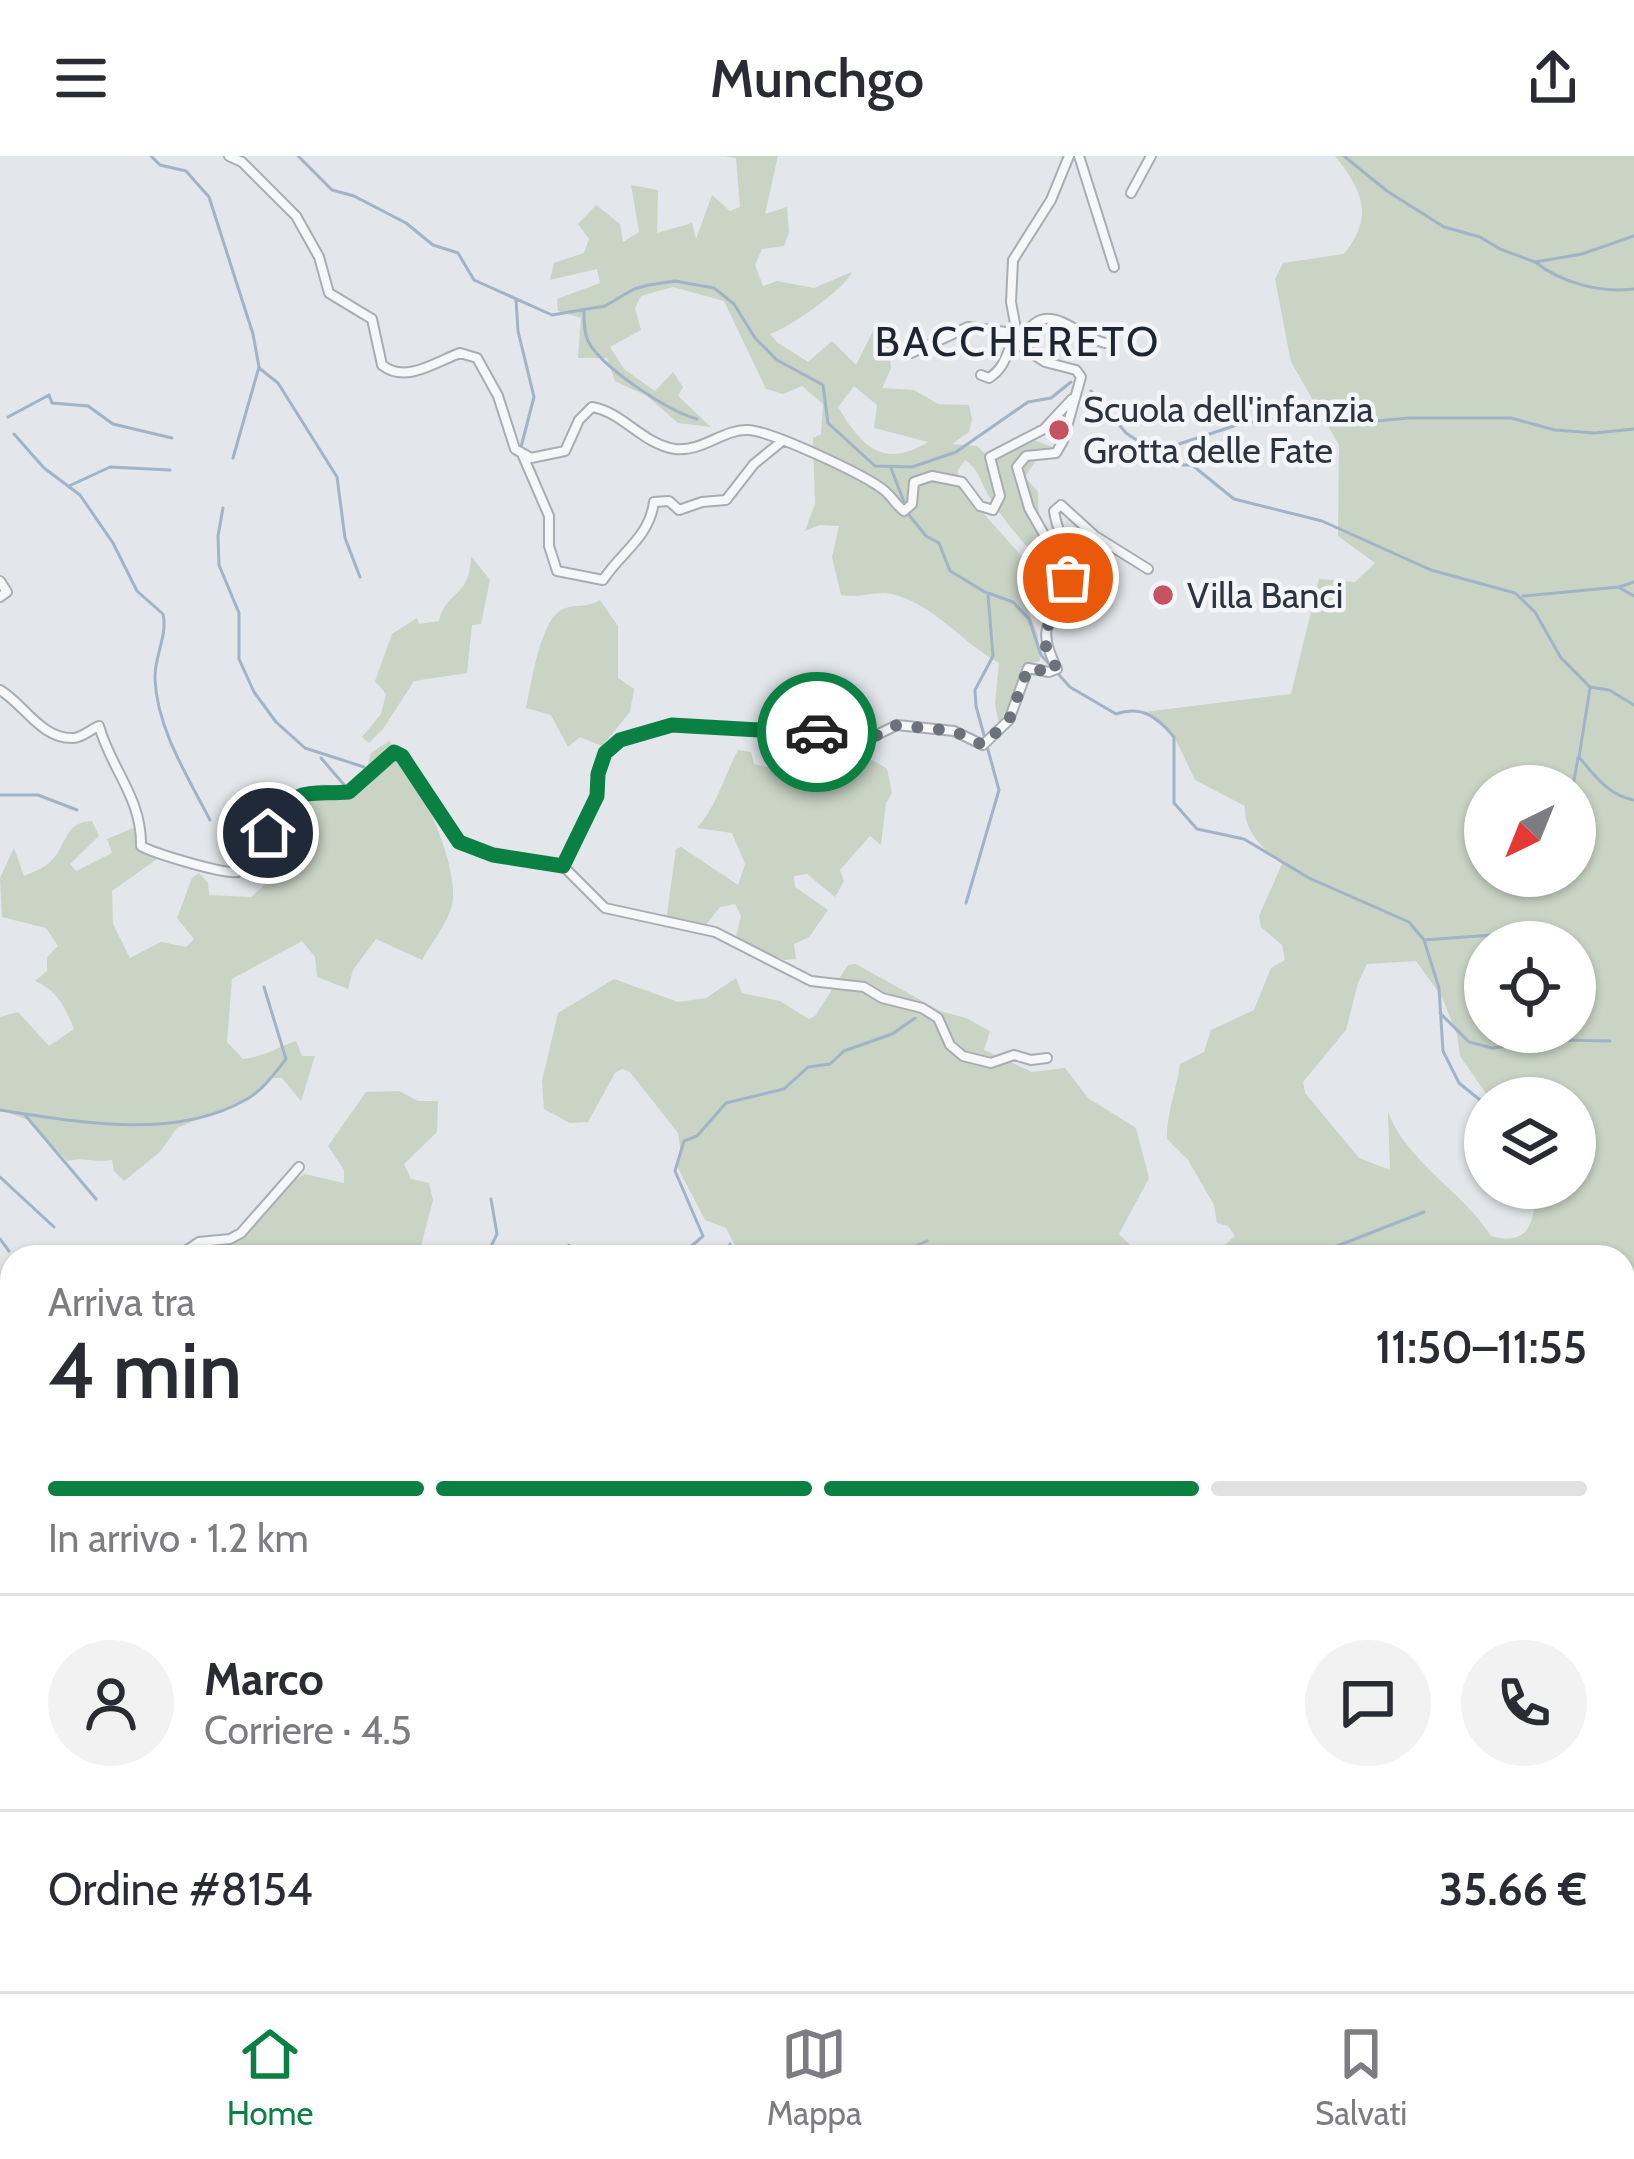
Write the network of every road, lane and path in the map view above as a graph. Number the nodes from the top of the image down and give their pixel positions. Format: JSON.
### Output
{"nodes":[{"id":1,"x":229,"y":156,"type":"edge"},
{"id":2,"x":1069,"y":156,"type":"edge"},
{"id":3,"x":1079,"y":156,"type":"edge"},
{"id":4,"x":1151,"y":156,"type":"edge"},
{"id":5,"x":1131,"y":193,"type":"dead end"},
{"id":6,"x":1114,"y":267,"type":"dead end"},
{"id":7,"x":1017,"y":341,"type":"junction"},
{"id":8,"x":1105,"y":343,"type":"dead end"},
{"id":9,"x":911,"y":353,"type":"dead end"},
{"id":10,"x":981,"y":375,"type":"dead end"},
{"id":11,"x":1073,"y":398,"type":"junction"},
{"id":12,"x":781,"y":442,"type":"junction"},
{"id":13,"x":522,"y":455,"type":"junction"},
{"id":14,"x":1148,"y":568,"type":"dead end"},
{"id":15,"x":0,"y":581,"type":"edge"},
{"id":16,"x":1071,"y":582,"type":"junction"},
{"id":17,"x":0,"y":597,"type":"edge"},
{"id":18,"x":0,"y":690,"type":"edge"},
{"id":19,"x":563,"y":869,"type":"junction"},
{"id":20,"x":1047,"y":1058,"type":"dead end"},
{"id":21,"x":299,"y":1168,"type":"dead end"},
{"id":22,"x":195,"y":1245,"type":"edge"}],
"edges":[{"from":1,"to":13,"type":"street"},
{"from":2,"to":7,"type":"street"},
{"from":3,"to":6,"type":"street"},
{"from":4,"to":5,"type":"street"},
{"from":7,"to":8,"type":"street"},
{"from":7,"to":9,"type":"street"},
{"from":7,"to":10,"type":"street"},
{"from":7,"to":11,"type":"street"},
{"from":11,"to":12,"type":"street"},
{"from":11,"to":16,"type":"street"},
{"from":12,"to":13,"type":"street"},
{"from":12,"to":13,"type":"street"},
{"from":14,"to":16,"type":"street"},
{"from":15,"to":17,"type":"street"},
{"from":16,"to":19,"type":"street"},
{"from":18,"to":19,"type":"street"},
{"from":19,"to":20,"type":"street"},
{"from":21,"to":22,"type":"street"}]}
